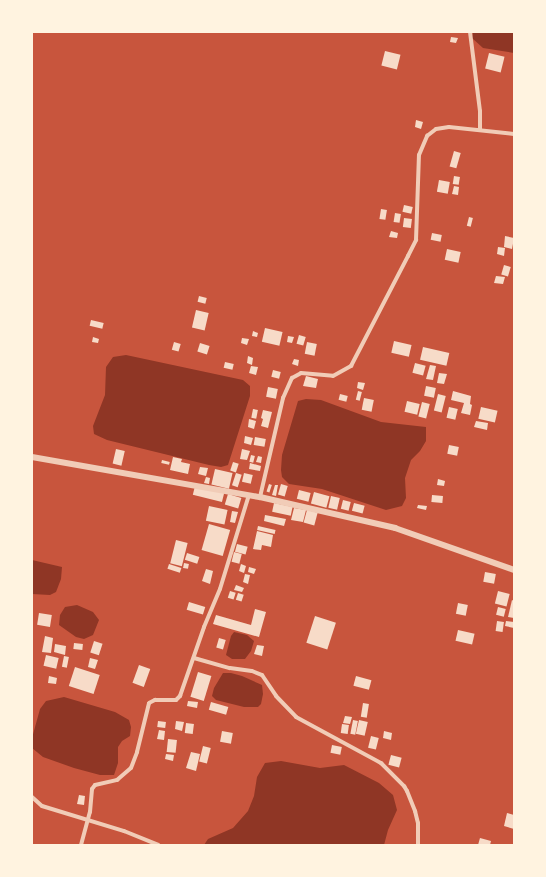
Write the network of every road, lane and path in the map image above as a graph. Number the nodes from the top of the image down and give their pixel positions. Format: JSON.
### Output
{"nodes":[{"id":1,"x":470,"y":32,"type":"edge"},
{"id":2,"x":480,"y":129,"type":"junction"},
{"id":3,"x":514,"y":134,"type":"edge"},
{"id":4,"x":32,"y":457,"type":"edge"},
{"id":5,"x":249,"y":495,"type":"junction"},
{"id":6,"x":260,"y":497,"type":"junction"},
{"id":7,"x":514,"y":570,"type":"edge"},
{"id":8,"x":194,"y":658,"type":"junction"},
{"id":9,"x":32,"y":797,"type":"edge"},
{"id":10,"x":88,"y":820,"type":"junction"},
{"id":11,"x":81,"y":845,"type":"edge"},
{"id":12,"x":158,"y":845,"type":"edge"},
{"id":13,"x":418,"y":845,"type":"edge"}],
"edges":[{"from":1,"to":2,"type":"street"},
{"from":2,"to":3,"type":"street"},
{"from":2,"to":6,"type":"street"},
{"from":4,"to":5,"type":"street"},
{"from":5,"to":6,"type":"street"},
{"from":5,"to":8,"type":"street"},
{"from":6,"to":7,"type":"street"},
{"from":8,"to":10,"type":"street"},
{"from":8,"to":13,"type":"street"},
{"from":9,"to":10,"type":"street"},
{"from":10,"to":11,"type":"street"},
{"from":10,"to":12,"type":"street"}]}
